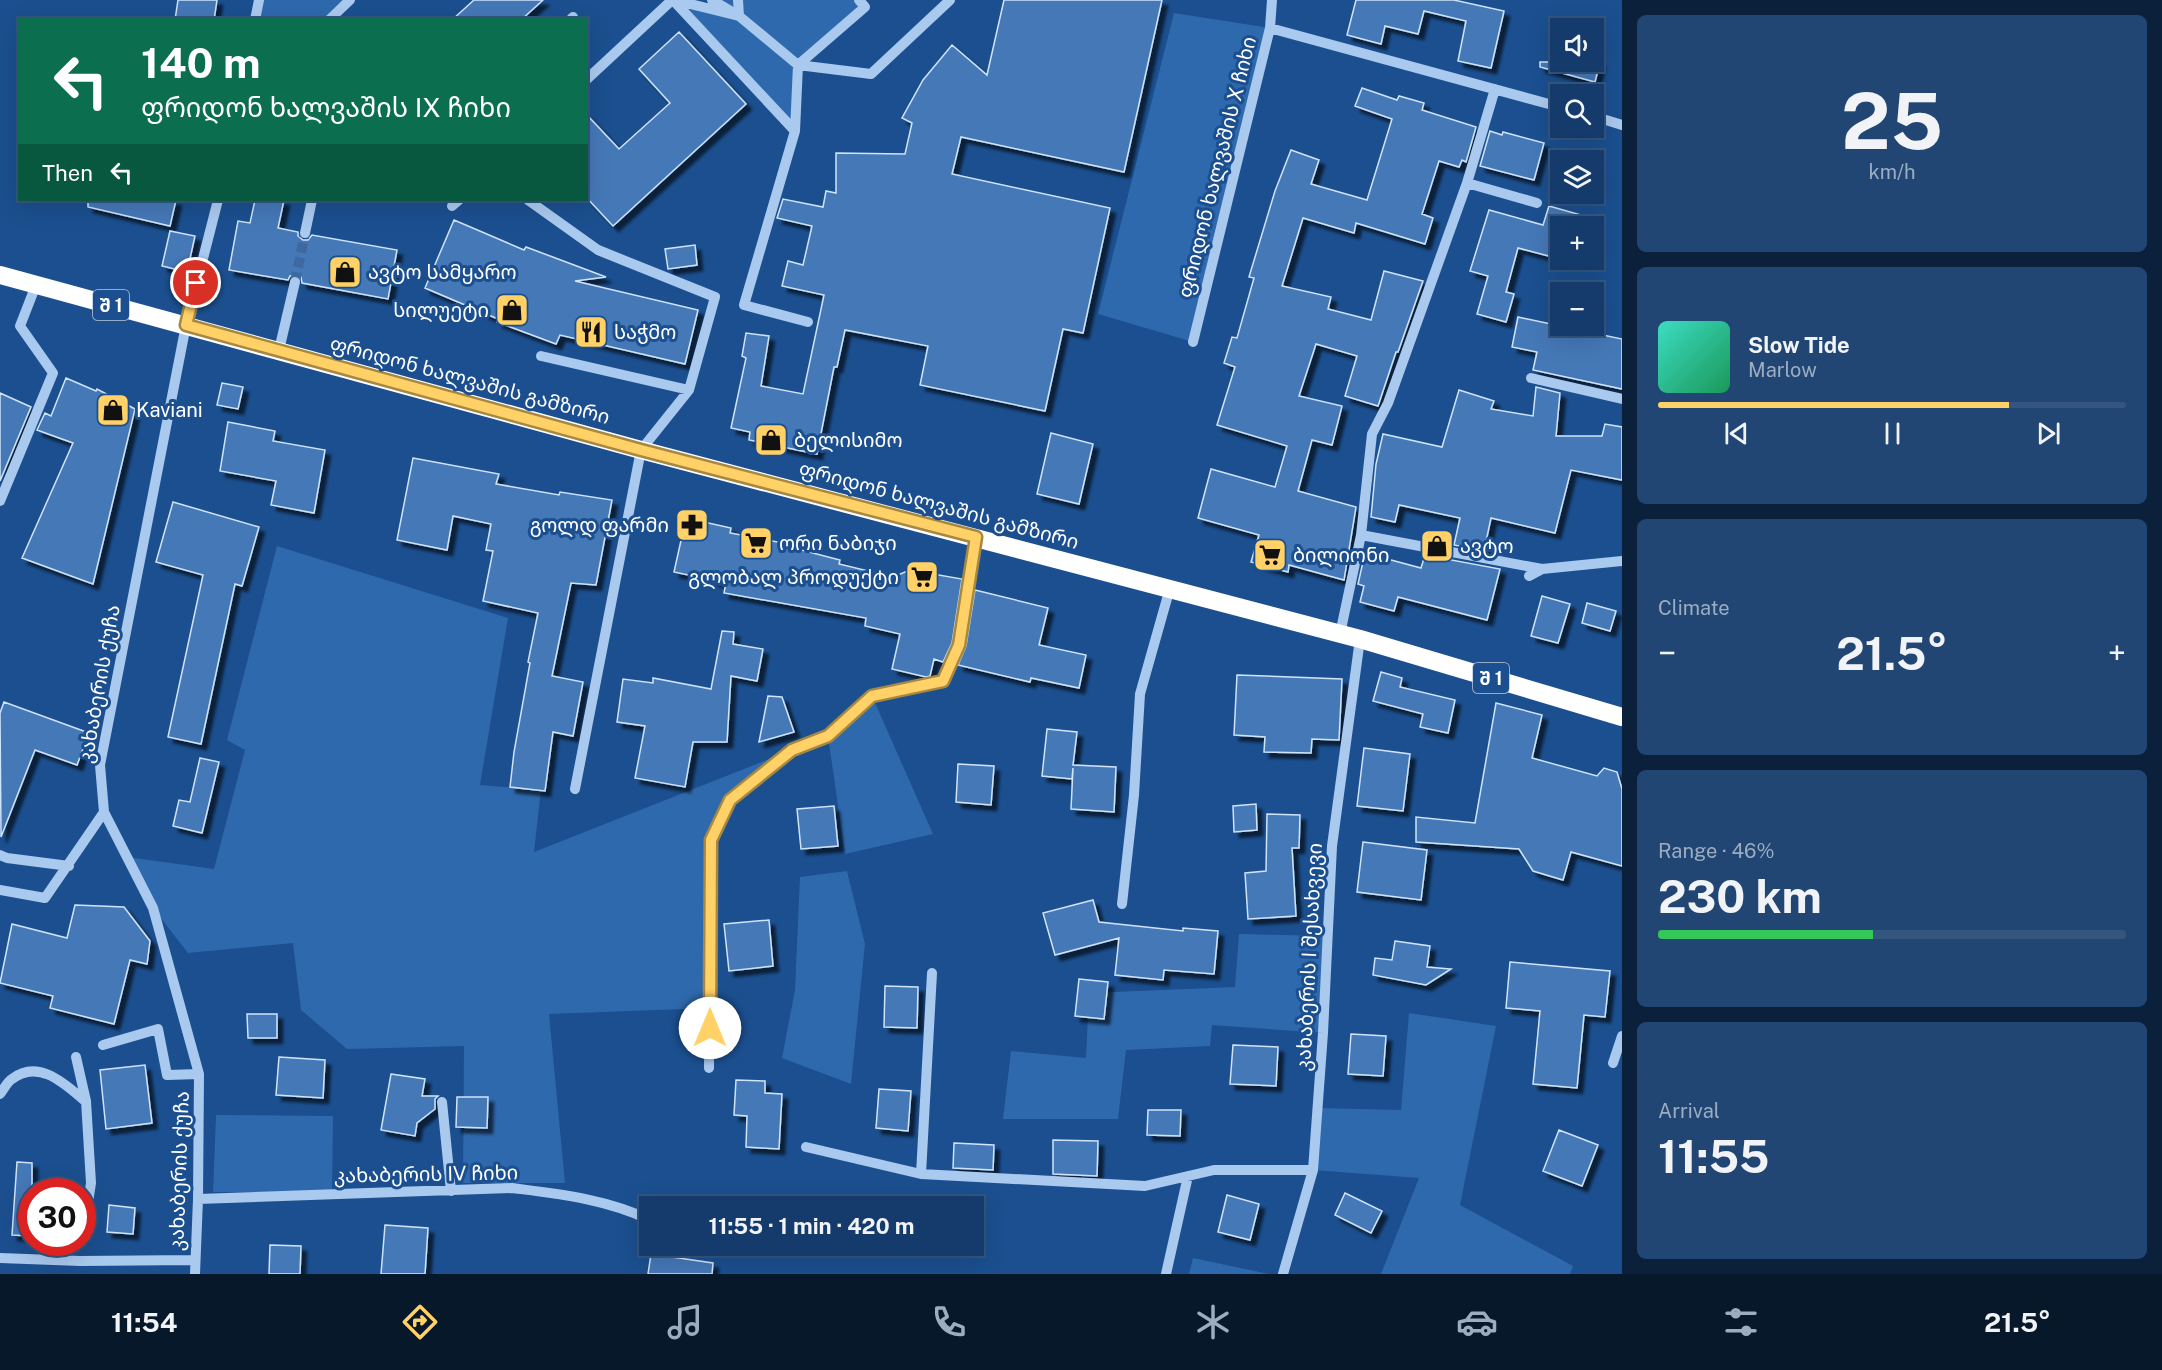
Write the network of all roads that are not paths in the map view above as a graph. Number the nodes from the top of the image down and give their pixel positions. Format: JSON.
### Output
{"nodes":[{"id":1,"x":259,"y":0,"type":"edge"},
{"id":2,"x":350,"y":0,"type":"edge"},
{"id":3,"x":673,"y":0,"type":"edge"},
{"id":4,"x":712,"y":0,"type":"edge"},
{"id":5,"x":738,"y":0,"type":"edge"},
{"id":6,"x":859,"y":0,"type":"edge"},
{"id":7,"x":950,"y":0,"type":"edge"},
{"id":8,"x":1272,"y":0,"type":"edge"},
{"id":9,"x":739,"y":16,"type":"junction"},
{"id":10,"x":258,"y":18,"type":"edge"},
{"id":11,"x":331,"y":18,"type":"edge"},
{"id":12,"x":1270,"y":28,"type":"junction"},
{"id":13,"x":798,"y":65,"type":"junction"},
{"id":14,"x":588,"y":78,"type":"edge"},
{"id":15,"x":1495,"y":89,"type":"junction"},
{"id":16,"x":1550,"y":104,"type":"edge"},
{"id":17,"x":1604,"y":119,"type":"edge"},
{"id":18,"x":1622,"y":125,"type":"edge"},
{"id":19,"x":795,"y":131,"type":"junction"},
{"id":20,"x":1467,"y":183,"type":"junction"},
{"id":21,"x":218,"y":201,"type":"edge"},
{"id":22,"x":312,"y":201,"type":"edge"},
{"id":23,"x":529,"y":201,"type":"edge"},
{"id":24,"x":1537,"y":203,"type":"dead end"},
{"id":25,"x":305,"y":233,"type":"tunnel mouth"},
{"id":26,"x":0,"y":275,"type":"edge"},
{"id":27,"x":296,"y":282,"type":"tunnel mouth"},
{"id":28,"x":36,"y":285,"type":"junction"},
{"id":29,"x":808,"y":322,"type":"dead end"},
{"id":30,"x":186,"y":325,"type":"junction"},
{"id":31,"x":1193,"y":342,"type":"dead end"},
{"id":32,"x":279,"y":350,"type":"junction"},
{"id":33,"x":541,"y":356,"type":"dead end"},
{"id":34,"x":1531,"y":378,"type":"dead end"},
{"id":35,"x":689,"y":390,"type":"junction"},
{"id":36,"x":1622,"y":399,"type":"edge"},
{"id":37,"x":641,"y":450,"type":"junction"},
{"id":38,"x":0,"y":501,"type":"edge"},
{"id":39,"x":1361,"y":535,"type":"junction"},
{"id":40,"x":976,"y":537,"type":"junction"},
{"id":41,"x":1622,"y":561,"type":"edge"},
{"id":42,"x":1542,"y":569,"type":"junction"},
{"id":43,"x":1529,"y":576,"type":"dead end"},
{"id":44,"x":1170,"y":588,"type":"junction"},
{"id":45,"x":1340,"y":634,"type":"junction"},
{"id":46,"x":1360,"y":639,"type":"junction"},
{"id":47,"x":1622,"y":717,"type":"edge"},
{"id":48,"x":575,"y":789,"type":"dead end"},
{"id":49,"x":104,"y":812,"type":"junction"},
{"id":50,"x":0,"y":855,"type":"edge"},
{"id":51,"x":69,"y":866,"type":"junction"},
{"id":52,"x":0,"y":890,"type":"edge"},
{"id":53,"x":1122,"y":904,"type":"dead end"},
{"id":54,"x":932,"y":973,"type":"dead end"},
{"id":55,"x":1622,"y":1036,"type":"edge"},
{"id":56,"x":103,"y":1045,"type":"dead end"},
{"id":57,"x":76,"y":1057,"type":"dead end"},
{"id":58,"x":1613,"y":1063,"type":"dead end"},
{"id":59,"x":709,"y":1068,"type":"dead end"},
{"id":60,"x":199,"y":1074,"type":"junction"},
{"id":61,"x":0,"y":1094,"type":"edge"},
{"id":62,"x":86,"y":1101,"type":"junction"},
{"id":63,"x":442,"y":1102,"type":"dead end"},
{"id":64,"x":806,"y":1147,"type":"dead end"},
{"id":65,"x":1313,"y":1170,"type":"junction"},
{"id":66,"x":921,"y":1174,"type":"junction"},
{"id":67,"x":1188,"y":1176,"type":"junction"},
{"id":68,"x":91,"y":1178,"type":"edge"},
{"id":69,"x":451,"y":1191,"type":"junction"},
{"id":70,"x":198,"y":1199,"type":"junction"},
{"id":71,"x":639,"y":1215,"type":"edge"},
{"id":72,"x":81,"y":1256,"type":"edge"},
{"id":73,"x":0,"y":1258,"type":"edge"},
{"id":74,"x":195,"y":1260,"type":"junction"},
{"id":75,"x":80,"y":1261,"type":"junction"},
{"id":76,"x":195,"y":1274,"type":"edge"},
{"id":77,"x":1166,"y":1274,"type":"edge"},
{"id":78,"x":1283,"y":1274,"type":"edge"}],
"edges":[{"from":1,"to":10,"type":"street"},
{"from":2,"to":11,"type":"street"},
{"from":3,"to":9,"type":"street"},
{"from":3,"to":14,"type":"street"},
{"from":3,"to":19,"type":"street"},
{"from":4,"to":9,"type":"street"},
{"from":5,"to":9,"type":"street"},
{"from":6,"to":13,"type":"street"},
{"from":7,"to":13,"type":"street"},
{"from":8,"to":12,"type":"street","name":"ფრიდონ ხალვაშის X ჩიხი"},
{"from":9,"to":13,"type":"street"},
{"from":12,"to":15,"type":"street"},
{"from":12,"to":31,"type":"street","name":"ფრიდონ ხალვაშის X ჩიხი"},
{"from":13,"to":19,"type":"street"},
{"from":15,"to":16,"type":"street"},
{"from":15,"to":20,"type":"street"},
{"from":17,"to":18,"type":"street"},
{"from":19,"to":29,"type":"street"},
{"from":20,"to":24,"type":"street"},
{"from":20,"to":39,"type":"street"},
{"from":21,"to":30,"type":"street","name":"კახაბერის ქუჩა"},
{"from":22,"to":25,"type":"street"},
{"from":23,"to":35,"type":"street"},
{"from":26,"to":28,"type":"highway","name":"ფრიდონ ხალვაშის გამზირი","number":"შ 1"},
{"from":27,"to":32,"type":"street"},
{"from":28,"to":30,"type":"highway","name":"ფრიდონ ხალვაშის გამზირი","number":"შ 1"},
{"from":28,"to":38,"type":"street"},
{"from":30,"to":32,"type":"highway","name":"ფრიდონ ხალვაშის გამზირი","number":"შ 1"},
{"from":30,"to":49,"type":"street","name":"კახაბერის ქუჩა"},
{"from":32,"to":37,"type":"highway","name":"ფრიდონ ხალვაშის გამზირი","number":"შ 1"},
{"from":33,"to":35,"type":"street"},
{"from":34,"to":36,"type":"street"},
{"from":35,"to":37,"type":"street"},
{"from":37,"to":40,"type":"highway","name":"ფრიდონ ხალვაშის გამზირი","number":"შ 1"},
{"from":37,"to":48,"type":"street"},
{"from":39,"to":42,"type":"street"},
{"from":39,"to":45,"type":"street"},
{"from":40,"to":44,"type":"highway","name":"ფრიდონ ხალვაშის გამზირი","number":"შ 1"},
{"from":40,"to":59,"type":"street"},
{"from":41,"to":42,"type":"street"},
{"from":42,"to":43,"type":"street"},
{"from":44,"to":45,"type":"highway","name":"ფრიდონ ხალვაშის გამზირი","number":"შ 1"},
{"from":44,"to":53,"type":"street"},
{"from":45,"to":46,"type":"highway","name":"ფრიდონ ხალვაშის გამზირი","number":"შ 1"},
{"from":46,"to":47,"type":"highway","name":"ფრიდონ ხალვაშის გამზირი","number":"შ 1"},
{"from":46,"to":65,"type":"street","name":"კახაბერის I შესახვევი"},
{"from":49,"to":51,"type":"street"},
{"from":49,"to":60,"type":"street","name":"კახაბერის ქუჩა"},
{"from":50,"to":51,"type":"street"},
{"from":51,"to":52,"type":"street"},
{"from":54,"to":66,"type":"street"},
{"from":55,"to":58,"type":"street"},
{"from":56,"to":60,"type":"street"},
{"from":57,"to":62,"type":"street"},
{"from":60,"to":70,"type":"street","name":"კახაბერის ქუჩა"},
{"from":61,"to":62,"type":"street"},
{"from":62,"to":68,"type":"street"},
{"from":63,"to":69,"type":"street"},
{"from":64,"to":66,"type":"street"},
{"from":65,"to":67,"type":"street"},
{"from":65,"to":78,"type":"street","name":"კახაბერის I შესახვევი"},
{"from":66,"to":67,"type":"street"},
{"from":67,"to":77,"type":"street"},
{"from":69,"to":70,"type":"street","name":"კახაბერის IV ჩიხი"},
{"from":69,"to":71,"type":"street","name":"კახაბერის IV ჩიხი"},
{"from":70,"to":74,"type":"street","name":"კახაბერის ქუჩა"},
{"from":72,"to":75,"type":"street"},
{"from":73,"to":75,"type":"street"},
{"from":74,"to":75,"type":"street"},
{"from":74,"to":76,"type":"street","name":"კახაბერის ქუჩა"}]}
